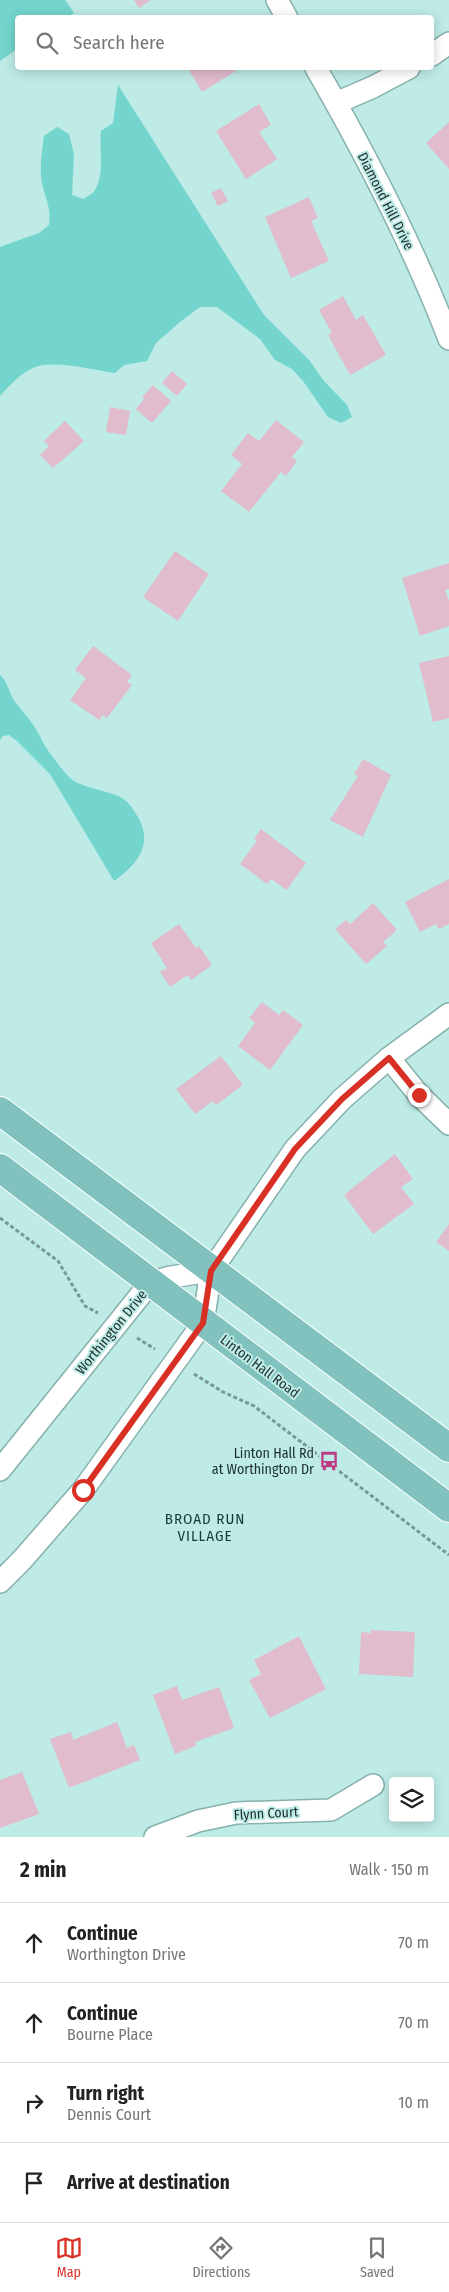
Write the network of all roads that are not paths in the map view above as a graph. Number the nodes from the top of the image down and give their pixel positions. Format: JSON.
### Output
{"nodes":[{"id":1,"x":277,"y":0,"type":"edge"},
{"id":2,"x":285,"y":15,"type":"edge"},
{"id":3,"x":449,"y":43,"type":"edge"},
{"id":4,"x":434,"y":54,"type":"edge"},
{"id":5,"x":317,"y":70,"type":"edge"},
{"id":6,"x":405,"y":70,"type":"edge"},
{"id":7,"x":336,"y":103,"type":"junction"},
{"id":8,"x":449,"y":339,"type":"edge"},
{"id":9,"x":449,"y":1014,"type":"edge"},
{"id":10,"x":389,"y":1058,"type":"junction"},
{"id":11,"x":0,"y":1111,"type":"edge"},
{"id":12,"x":449,"y":1124,"type":"edge"},
{"id":13,"x":0,"y":1168,"type":"edge"},
{"id":14,"x":211,"y":1271,"type":"junction"},
{"id":15,"x":151,"y":1282,"type":"junction"},
{"id":16,"x":203,"y":1323,"type":"junction"},
{"id":17,"x":449,"y":1448,"type":"edge"},
{"id":18,"x":0,"y":1470,"type":"edge"},
{"id":19,"x":449,"y":1508,"type":"edge"},
{"id":20,"x":0,"y":1582,"type":"edge"},
{"id":21,"x":373,"y":1785,"type":"dead end"},
{"id":22,"x":155,"y":1837,"type":"edge"}],
"edges":[{"from":1,"to":2,"type":"street"},
{"from":3,"to":4,"type":"street"},
{"from":5,"to":7,"type":"street","name":"Diamond Hill Drive"},
{"from":6,"to":7,"type":"street"},
{"from":7,"to":8,"type":"street","name":"Diamond Hill Drive"},
{"from":9,"to":10,"type":"street"},
{"from":10,"to":12,"type":"street"},
{"from":10,"to":14,"type":"street"},
{"from":11,"to":14,"type":"main road"},
{"from":13,"to":15,"type":"main road","name":"Linton Hall Road"},
{"from":14,"to":15,"type":"street","name":"Worthington Drive"},
{"from":14,"to":16,"type":"street"},
{"from":14,"to":17,"type":"main road"},
{"from":15,"to":16,"type":"main road","name":"Linton Hall Road"},
{"from":15,"to":18,"type":"street","name":"Worthington Drive"},
{"from":16,"to":19,"type":"main road","name":"Linton Hall Road"},
{"from":16,"to":20,"type":"street"},
{"from":21,"to":22,"type":"street","name":"Flynn Court"}]}
